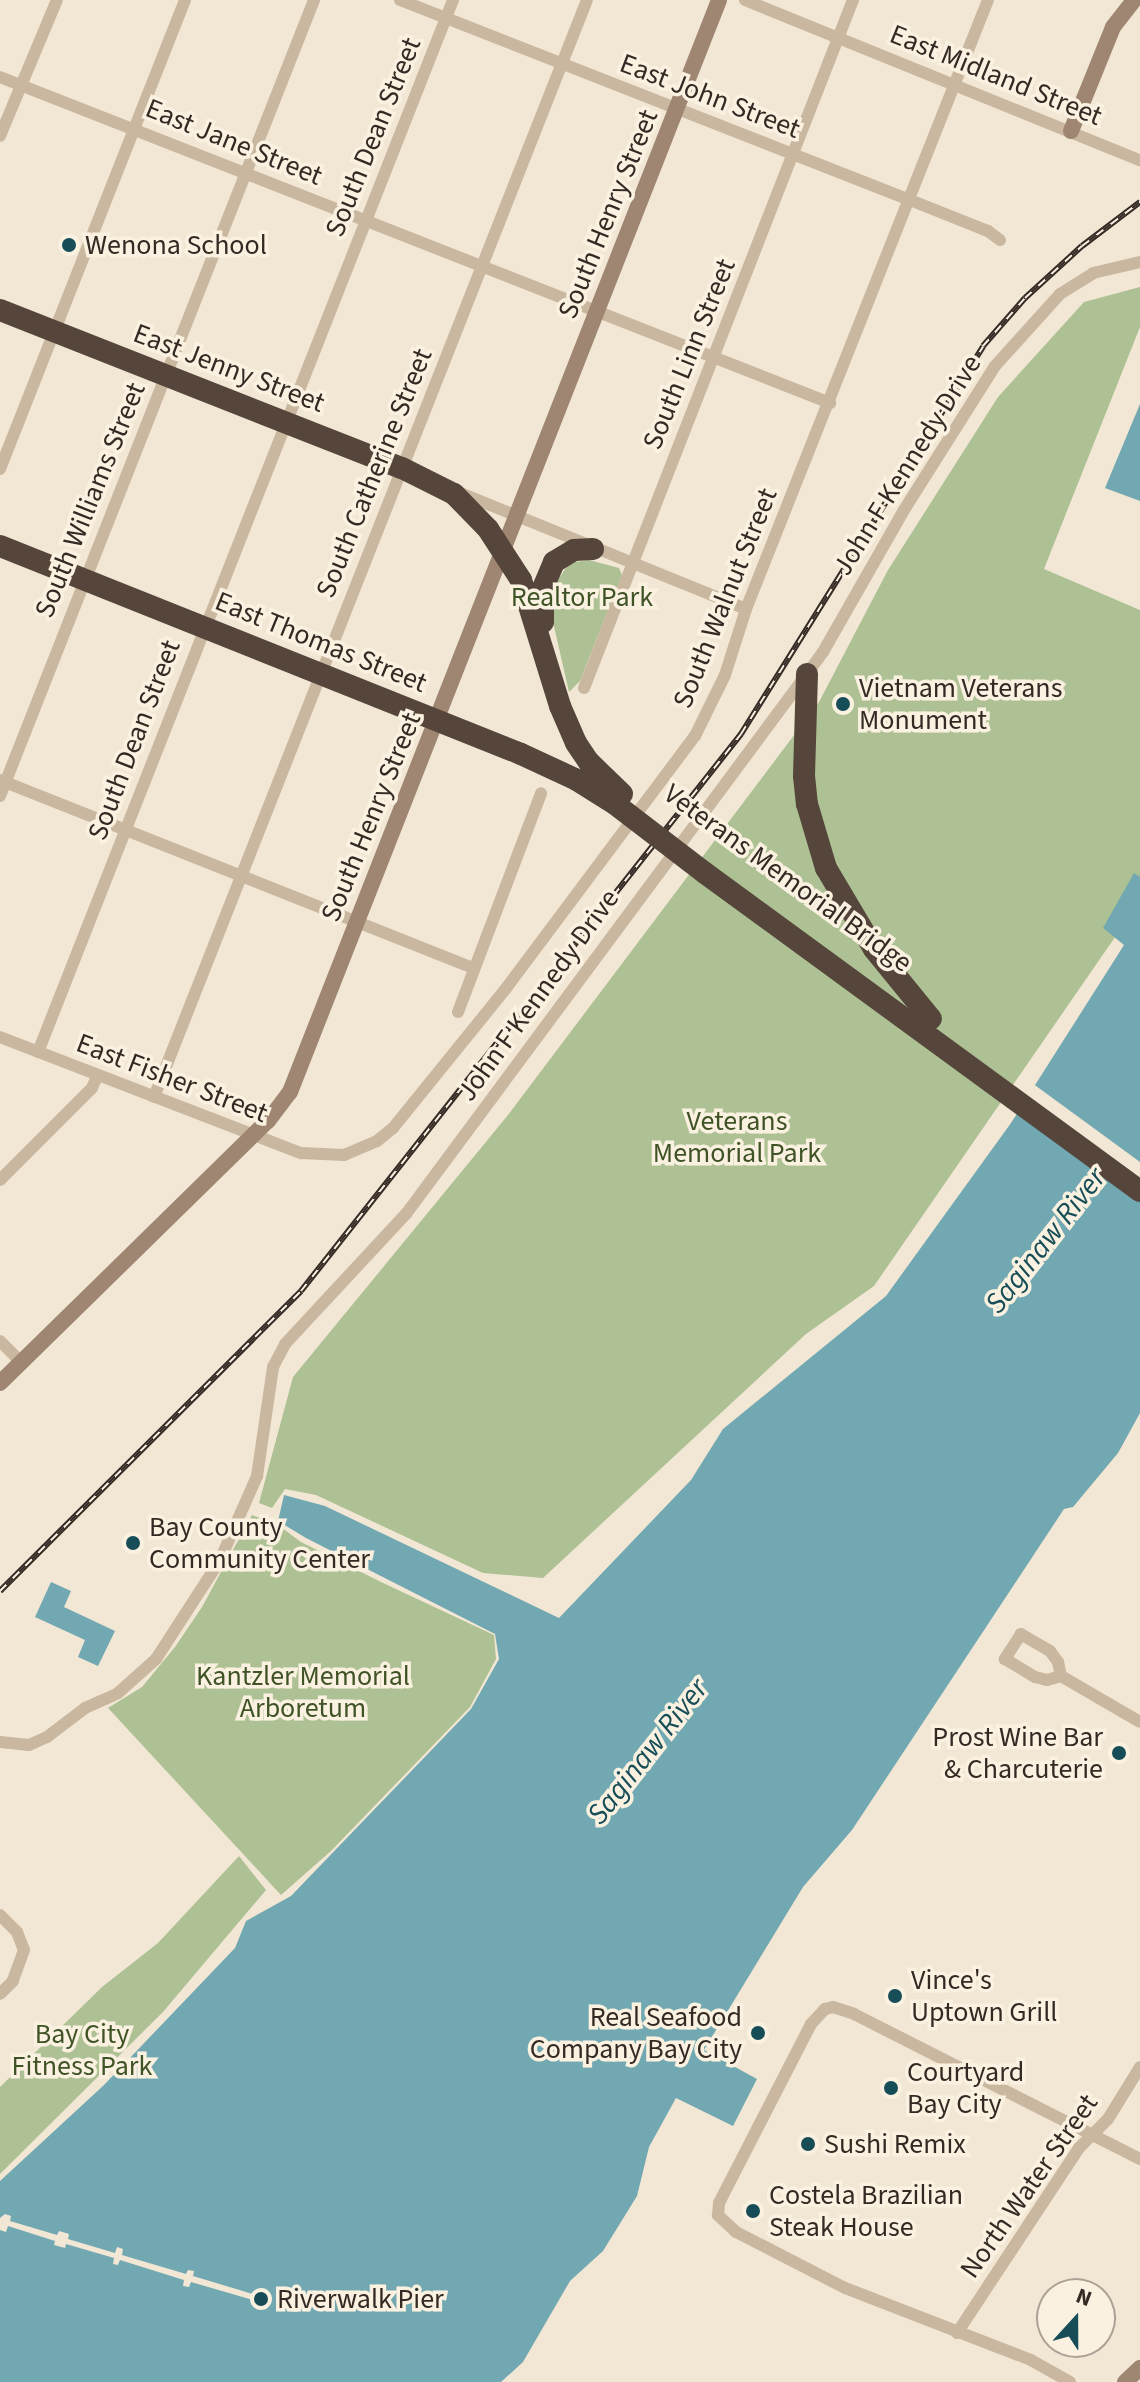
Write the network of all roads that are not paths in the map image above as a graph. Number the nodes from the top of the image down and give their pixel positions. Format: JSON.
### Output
{"nodes":[{"id":1,"x":57,"y":0,"type":"edge"},
{"id":2,"x":185,"y":0,"type":"edge"},
{"id":3,"x":314,"y":0,"type":"edge"},
{"id":4,"x":400,"y":0,"type":"edge"},
{"id":5,"x":453,"y":0,"type":"edge"},
{"id":6,"x":587,"y":0,"type":"edge"},
{"id":7,"x":719,"y":0,"type":"edge"},
{"id":8,"x":745,"y":0,"type":"edge"},
{"id":9,"x":853,"y":0,"type":"edge"},
{"id":10,"x":988,"y":0,"type":"edge"},
{"id":11,"x":1134,"y":0,"type":"edge"},
{"id":12,"x":446,"y":19,"type":"junction"},
{"id":13,"x":839,"y":37,"type":"junction"},
{"id":14,"x":562,"y":64,"type":"junction"},
{"id":15,"x":0,"y":77,"type":"edge"},
{"id":16,"x":955,"y":84,"type":"junction"},
{"id":17,"x":21,"y":85,"type":"junction"},
{"id":18,"x":678,"y":108,"type":"junction"},
{"id":19,"x":134,"y":129,"type":"junction"},
{"id":20,"x":1071,"y":131,"type":"junction"},
{"id":21,"x":0,"y":136,"type":"edge"},
{"id":22,"x":793,"y":154,"type":"junction"},
{"id":23,"x":1140,"y":160,"type":"edge"},
{"id":24,"x":245,"y":174,"type":"junction"},
{"id":25,"x":910,"y":200,"type":"junction"},
{"id":26,"x":366,"y":221,"type":"junction"},
{"id":27,"x":1000,"y":240,"type":"dead end"},
{"id":28,"x":1140,"y":262,"type":"edge"},
{"id":29,"x":482,"y":266,"type":"junction"},
{"id":30,"x":0,"y":310,"type":"edge"},
{"id":31,"x":597,"y":312,"type":"junction"},
{"id":32,"x":54,"y":331,"type":"junction"},
{"id":33,"x":713,"y":358,"type":"junction"},
{"id":34,"x":165,"y":376,"type":"junction"},
{"id":35,"x":830,"y":403,"type":"junction"},
{"id":36,"x":285,"y":422,"type":"junction"},
{"id":37,"x":402,"y":468,"type":"junction"},
{"id":38,"x":0,"y":469,"type":"edge"},
{"id":39,"x":437,"y":484,"type":"junction"},
{"id":40,"x":518,"y":516,"type":"junction"},
{"id":41,"x":0,"y":546,"type":"edge"},
{"id":42,"x":593,"y":549,"type":"junction"},
{"id":43,"x":504,"y":551,"type":"junction"},
{"id":44,"x":632,"y":563,"type":"junction"},
{"id":45,"x":84,"y":580,"type":"junction"},
{"id":46,"x":746,"y":609,"type":"junction"},
{"id":47,"x":203,"y":627,"type":"junction"},
{"id":48,"x":544,"y":652,"type":"junction"},
{"id":49,"x":320,"y":674,"type":"junction"},
{"id":50,"x":807,"y":674,"type":"junction"},
{"id":51,"x":584,"y":688,"type":"dead end"},
{"id":52,"x":437,"y":721,"type":"junction"},
{"id":53,"x":3,"y":781,"type":"edge"},
{"id":54,"x":541,"y":793,"type":"dead end"},
{"id":55,"x":0,"y":796,"type":"edge"},
{"id":56,"x":618,"y":799,"type":"junction"},
{"id":57,"x":125,"y":830,"type":"junction"},
{"id":58,"x":708,"y":868,"type":"junction"},
{"id":59,"x":241,"y":876,"type":"junction"},
{"id":60,"x":357,"y":923,"type":"junction"},
{"id":61,"x":473,"y":968,"type":"junction"},
{"id":62,"x":458,"y":1012,"type":"dead end"},
{"id":63,"x":931,"y":1019,"type":"junction"},
{"id":64,"x":0,"y":1037,"type":"edge"},
{"id":65,"x":950,"y":1044,"type":"junction"},
{"id":66,"x":38,"y":1052,"type":"junction"},
{"id":67,"x":97,"y":1076,"type":"junction"},
{"id":68,"x":154,"y":1097,"type":"junction"},
{"id":69,"x":250,"y":1136,"type":"junction"},
{"id":70,"x":328,"y":1156,"type":"joint"},
{"id":71,"x":1140,"y":1174,"type":"edge"},
{"id":72,"x":0,"y":1180,"type":"edge"},
{"id":73,"x":1140,"y":1191,"type":"edge"},
{"id":74,"x":0,"y":1341,"type":"edge"},
{"id":75,"x":21,"y":1362,"type":"junction"},
{"id":76,"x":0,"y":1383,"type":"edge"},
{"id":77,"x":1061,"y":1676,"type":"junction"},
{"id":78,"x":1140,"y":1722,"type":"edge"},
{"id":79,"x":0,"y":1742,"type":"edge"},
{"id":80,"x":0,"y":1915,"type":"edge"},
{"id":81,"x":0,"y":1994,"type":"edge"},
{"id":82,"x":1140,"y":2067,"type":"edge"},
{"id":83,"x":1093,"y":2134,"type":"junction"},
{"id":84,"x":1140,"y":2156,"type":"edge"},
{"id":85,"x":957,"y":2333,"type":"junction"},
{"id":86,"x":1140,"y":2368,"type":"edge"},
{"id":87,"x":1070,"y":2382,"type":"edge"},
{"id":88,"x":1125,"y":2382,"type":"edge"}],
"edges":[{"from":1,"to":17,"type":"street"},
{"from":2,"to":19,"type":"street"},
{"from":3,"to":24,"type":"street","name":"South Williams Street"},
{"from":4,"to":12,"type":"street","name":"East John Street"},
{"from":5,"to":12,"type":"street","name":"South Dean Street"},
{"from":6,"to":14,"type":"street","name":"South Catherine Street"},
{"from":7,"to":18,"type":"street","name":"South Henry Street"},
{"from":8,"to":13,"type":"street","name":"East Midland Street"},
{"from":9,"to":13,"type":"street","name":"South Linn Street"},
{"from":10,"to":16,"type":"street","name":"South Walnut Street"},
{"from":11,"to":20,"type":"street"},
{"from":12,"to":14,"type":"street","name":"East John Street"},
{"from":12,"to":26,"type":"street","name":"South Dean Street"},
{"from":13,"to":16,"type":"street","name":"East Midland Street"},
{"from":13,"to":22,"type":"street","name":"South Linn Street"},
{"from":14,"to":18,"type":"street","name":"East John Street"},
{"from":14,"to":29,"type":"street","name":"South Catherine Street"},
{"from":15,"to":17,"type":"street","name":"East Jane Street"},
{"from":16,"to":20,"type":"street","name":"East Midland Street"},
{"from":16,"to":25,"type":"street","name":"South Walnut Street"},
{"from":17,"to":19,"type":"street","name":"East Jane Street"},
{"from":17,"to":21,"type":"street"},
{"from":18,"to":22,"type":"street","name":"East John Street"},
{"from":18,"to":31,"type":"street","name":"South Henry Street"},
{"from":19,"to":24,"type":"street","name":"East Jane Street"},
{"from":19,"to":32,"type":"street"},
{"from":20,"to":23,"type":"street","name":"East Midland Street"},
{"from":22,"to":25,"type":"street","name":"East John Street"},
{"from":22,"to":33,"type":"street","name":"South Linn Street"},
{"from":24,"to":26,"type":"street","name":"East Jane Street"},
{"from":24,"to":34,"type":"street","name":"South Williams Street"},
{"from":25,"to":27,"type":"street","name":"East John Street"},
{"from":25,"to":35,"type":"street","name":"South Walnut Street"},
{"from":26,"to":29,"type":"street","name":"East Jane Street"},
{"from":26,"to":36,"type":"street","name":"South Dean Street"},
{"from":28,"to":50,"type":"street","name":"John F Kennedy Drive"},
{"from":29,"to":31,"type":"street","name":"East Jane Street"},
{"from":29,"to":37,"type":"street","name":"South Catherine Street"},
{"from":30,"to":32,"type":"highway","name":"East Jenny Street"},
{"from":31,"to":33,"type":"street","name":"East Jane Street"},
{"from":31,"to":40,"type":"street","name":"South Henry Street"},
{"from":32,"to":34,"type":"highway","name":"East Jenny Street"},
{"from":32,"to":38,"type":"street"},
{"from":33,"to":35,"type":"street","name":"East Jane Street"},
{"from":33,"to":44,"type":"street","name":"South Linn Street"},
{"from":34,"to":36,"type":"highway","name":"East Jenny Street"},
{"from":34,"to":45,"type":"street","name":"South Williams Street"},
{"from":35,"to":46,"type":"street","name":"South Walnut Street"},
{"from":36,"to":37,"type":"highway","name":"East Jenny Street"},
{"from":36,"to":47,"type":"street","name":"South Dean Street"},
{"from":37,"to":39,"type":"highway","name":"East Jenny Street"},
{"from":37,"to":49,"type":"street","name":"South Catherine Street"},
{"from":39,"to":40,"type":"street","name":"East Jenny Street"},
{"from":39,"to":43,"type":"highway","name":"East Jenny Street"},
{"from":40,"to":42,"type":"street","name":"East Jenny Street"},
{"from":40,"to":43,"type":"street","name":"South Henry Street"},
{"from":41,"to":45,"type":"highway","name":"East Thomas Street"},
{"from":42,"to":44,"type":"street","name":"East Jenny Street"},
{"from":42,"to":48,"type":"highway"},
{"from":43,"to":48,"type":"highway","name":"Veterans Memorial Bridge"},
{"from":43,"to":52,"type":"street","name":"South Henry Street"},
{"from":44,"to":46,"type":"street","name":"East Jenny Street"},
{"from":44,"to":51,"type":"street","name":"South Linn Street"},
{"from":45,"to":47,"type":"highway","name":"East Thomas Street"},
{"from":45,"to":53,"type":"street","name":"South Williams Street"},
{"from":46,"to":70,"type":"street","name":"South Walnut Street"},
{"from":47,"to":49,"type":"highway","name":"East Thomas Street"},
{"from":47,"to":57,"type":"street","name":"South Dean Street"},
{"from":48,"to":56,"type":"highway","name":"Veterans Memorial Bridge"},
{"from":49,"to":52,"type":"highway","name":"East Thomas Street"},
{"from":49,"to":59,"type":"street","name":"South Catherine Street"},
{"from":50,"to":63,"type":"highway"},
{"from":50,"to":79,"type":"street","name":"John F Kennedy Drive"},
{"from":52,"to":56,"type":"highway","name":"East Thomas Street"},
{"from":52,"to":60,"type":"street","name":"South Henry Street"},
{"from":53,"to":55,"type":"street","name":"South Williams Street"},
{"from":53,"to":57,"type":"street"},
{"from":54,"to":61,"type":"street"},
{"from":56,"to":58,"type":"highway","name":"Veterans Memorial Bridge","bridge":true},
{"from":57,"to":59,"type":"street"},
{"from":57,"to":66,"type":"street","name":"South Dean Street"},
{"from":58,"to":63,"type":"highway","name":"Veterans Memorial Bridge"},
{"from":58,"to":65,"type":"highway","name":"Veterans Memorial Bridge"},
{"from":59,"to":60,"type":"street"},
{"from":59,"to":68,"type":"street","name":"South Catherine Street"},
{"from":60,"to":61,"type":"street"},
{"from":60,"to":69,"type":"street","name":"South Henry Street"},
{"from":61,"to":62,"type":"street"},
{"from":63,"to":65,"type":"highway","name":"Veterans Memorial Bridge"},
{"from":64,"to":66,"type":"street","name":"East Fisher Street"},
{"from":65,"to":71,"type":"highway","name":"Veterans Memorial Bridge"},
{"from":65,"to":73,"type":"highway","name":"Veterans Memorial Bridge"},
{"from":66,"to":67,"type":"street","name":"East Fisher Street"},
{"from":67,"to":68,"type":"street","name":"East Fisher Street"},
{"from":67,"to":72,"type":"street"},
{"from":68,"to":69,"type":"street","name":"East Fisher Street"},
{"from":69,"to":70,"type":"street","name":"East Fisher Street"},
{"from":69,"to":75,"type":"street","name":"South Henry Street"},
{"from":74,"to":75,"type":"street"},
{"from":75,"to":76,"type":"street","name":"South Henry Street"},
{"from":77,"to":77,"type":"street"},
{"from":77,"to":78,"type":"street"},
{"from":80,"to":81,"type":"street"},
{"from":82,"to":83,"type":"street","name":"North Water Street"},
{"from":83,"to":84,"type":"street"},
{"from":83,"to":85,"type":"street","name":"North Water Street"},
{"from":83,"to":85,"type":"street"},
{"from":85,"to":87,"type":"street"},
{"from":86,"to":88,"type":"street"}]}
